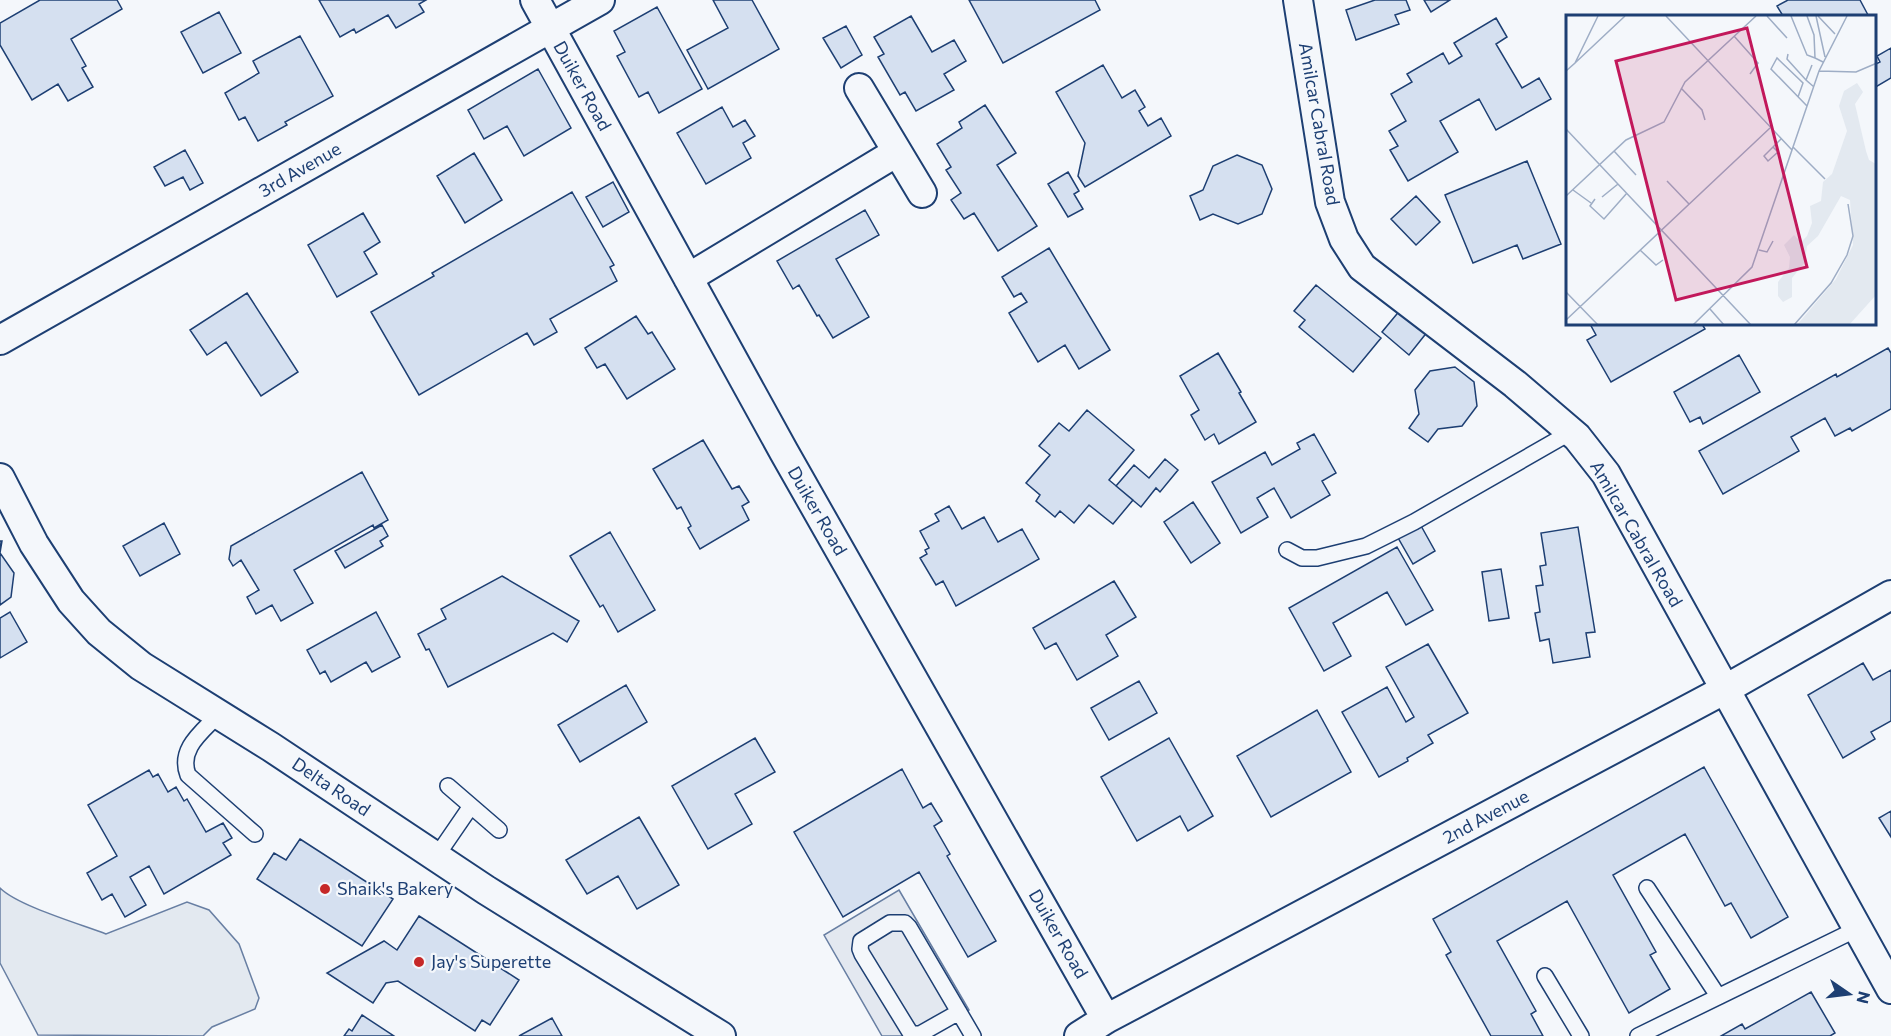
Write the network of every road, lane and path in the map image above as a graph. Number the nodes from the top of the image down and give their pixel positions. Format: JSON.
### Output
{"nodes":[{"id":1,"x":535,"y":0,"type":"edge"},
{"id":2,"x":600,"y":0,"type":"edge"},
{"id":3,"x":1298,"y":0,"type":"edge"},
{"id":4,"x":550,"y":28,"type":"junction"},
{"id":5,"x":858,"y":88,"type":"dead end"},
{"id":6,"x":897,"y":152,"type":"junction"},
{"id":7,"x":922,"y":193,"type":"dead end"},
{"id":8,"x":688,"y":278,"type":"junction"},
{"id":9,"x":0,"y":340,"type":"edge"},
{"id":10,"x":1571,"y":432,"type":"junction"},
{"id":11,"x":0,"y":478,"type":"edge"},
{"id":12,"x":1287,"y":550,"type":"dead end"},
{"id":13,"x":1891,"y":596,"type":"edge"},
{"id":14,"x":1724,"y":690,"type":"junction"},
{"id":15,"x":218,"y":715,"type":"junction"},
{"id":16,"x":448,"y":786,"type":"dead end"},
{"id":17,"x":471,"y":806,"type":"junction"},
{"id":18,"x":499,"y":830,"type":"dead end"},
{"id":19,"x":255,"y":834,"type":"dead end"},
{"id":20,"x":436,"y":857,"type":"junction"},
{"id":21,"x":1647,"y":888,"type":"dead end"},
{"id":22,"x":1857,"y":929,"type":"junction"},
{"id":23,"x":1545,"y":976,"type":"dead end"},
{"id":24,"x":1891,"y":989,"type":"edge"},
{"id":25,"x":1719,"y":996,"type":"junction"},
{"id":26,"x":959,"y":1012,"type":"junction"},
{"id":27,"x":1106,"y":1019,"type":"junction"},
{"id":28,"x":721,"y":1036,"type":"edge"},
{"id":29,"x":973,"y":1036,"type":"edge"},
{"id":30,"x":1079,"y":1036,"type":"edge"},
{"id":31,"x":1581,"y":1036,"type":"edge"},
{"id":32,"x":1638,"y":1036,"type":"edge"}],
"edges":[{"from":1,"to":4,"type":"street","name":"Duiker Road"},
{"from":2,"to":4,"type":"street","name":"3rd Avenue"},
{"from":3,"to":10,"type":"street","name":"Amilcar Cabral Road"},
{"from":4,"to":8,"type":"street","name":"Duiker Road"},
{"from":4,"to":9,"type":"street","name":"3rd Avenue"},
{"from":5,"to":6,"type":"street"},
{"from":6,"to":7,"type":"street"},
{"from":6,"to":8,"type":"street"},
{"from":8,"to":27,"type":"street","name":"Duiker Road"},
{"from":10,"to":12,"type":"lane"},
{"from":10,"to":14,"type":"street","name":"Amilcar Cabral Road"},
{"from":11,"to":15,"type":"street","name":"Delta Road"},
{"from":13,"to":14,"type":"street","name":"2nd Avenue"},
{"from":14,"to":22,"type":"street","name":"Amilcar Cabral Road"},
{"from":14,"to":27,"type":"street","name":"2nd Avenue"},
{"from":15,"to":19,"type":"lane"},
{"from":15,"to":20,"type":"street","name":"Delta Road"},
{"from":16,"to":17,"type":"lane"},
{"from":17,"to":18,"type":"lane"},
{"from":17,"to":20,"type":"lane"},
{"from":20,"to":28,"type":"street","name":"Delta Road"},
{"from":21,"to":25,"type":"lane"},
{"from":22,"to":24,"type":"street","name":"Amilcar Cabral Road"},
{"from":22,"to":25,"type":"lane"},
{"from":23,"to":31,"type":"lane"},
{"from":25,"to":32,"type":"lane"},
{"from":26,"to":26,"type":"lane"},
{"from":26,"to":29,"type":"lane"},
{"from":27,"to":30,"type":"street","name":"2nd Avenue"}]}
